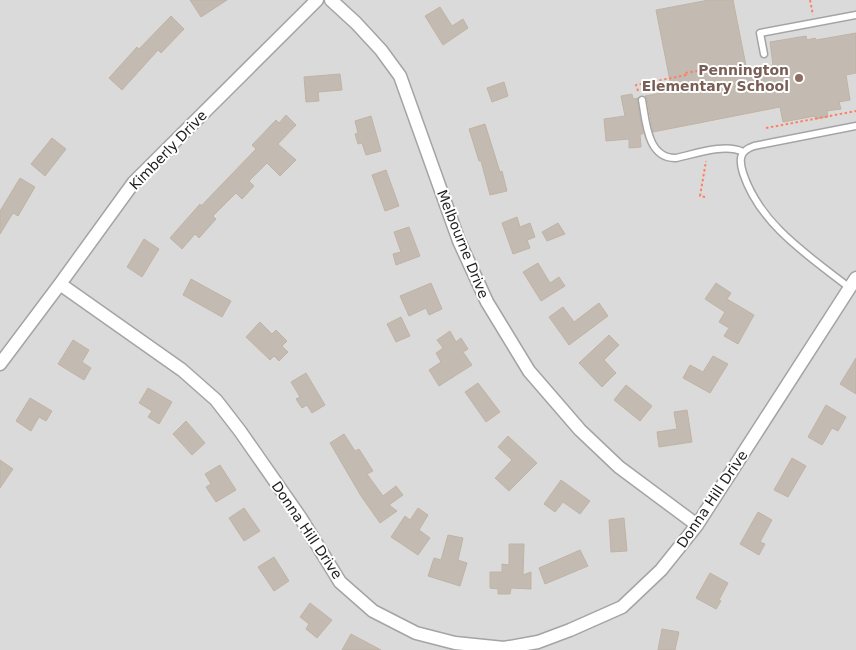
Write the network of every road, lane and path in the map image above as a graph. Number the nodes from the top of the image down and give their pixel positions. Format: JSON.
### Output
{"nodes":[{"id":1,"x":317,"y":0,"type":"edge"},
{"id":2,"x":331,"y":0,"type":"edge"},
{"id":3,"x":810,"y":0,"type":"edge"},
{"id":4,"x":856,"y":15,"type":"edge"},
{"id":5,"x":814,"y":22,"type":"junction"},
{"id":6,"x":764,"y":54,"type":"dead end"},
{"id":7,"x":703,"y":70,"type":"dead end"},
{"id":8,"x":642,"y":100,"type":"joint"},
{"id":9,"x":856,"y":111,"type":"edge"},
{"id":10,"x":856,"y":126,"type":"edge"},
{"id":11,"x":766,"y":128,"type":"dead end"},
{"id":12,"x":707,"y":151,"type":"junction"},
{"id":13,"x":744,"y":152,"type":"junction"},
{"id":14,"x":705,"y":197,"type":"dead end"},
{"id":15,"x":853,"y":283,"type":"edge"},
{"id":16,"x":60,"y":284,"type":"junction"},
{"id":17,"x":0,"y":364,"type":"edge"},
{"id":18,"x":697,"y":526,"type":"junction"}],
"edges":[{"from":1,"to":16,"type":"street","name":"Kimberly Drive"},
{"from":2,"to":18,"type":"street","name":"Melbourne Drive"},
{"from":3,"to":5,"type":"path"},
{"from":4,"to":5,"type":"lane"},
{"from":5,"to":6,"type":"lane"},
{"from":7,"to":8,"type":"path"},
{"from":8,"to":12,"type":"lane"},
{"from":9,"to":11,"type":"path"},
{"from":10,"to":13,"type":"lane"},
{"from":12,"to":13,"type":"lane"},
{"from":12,"to":14,"type":"path"},
{"from":13,"to":15,"type":"lane"},
{"from":15,"to":18,"type":"street","name":"Donna Hill Drive"},
{"from":16,"to":17,"type":"street","name":"Kimberly Drive"},
{"from":16,"to":18,"type":"street","name":"Donna Hill Drive"}]}
